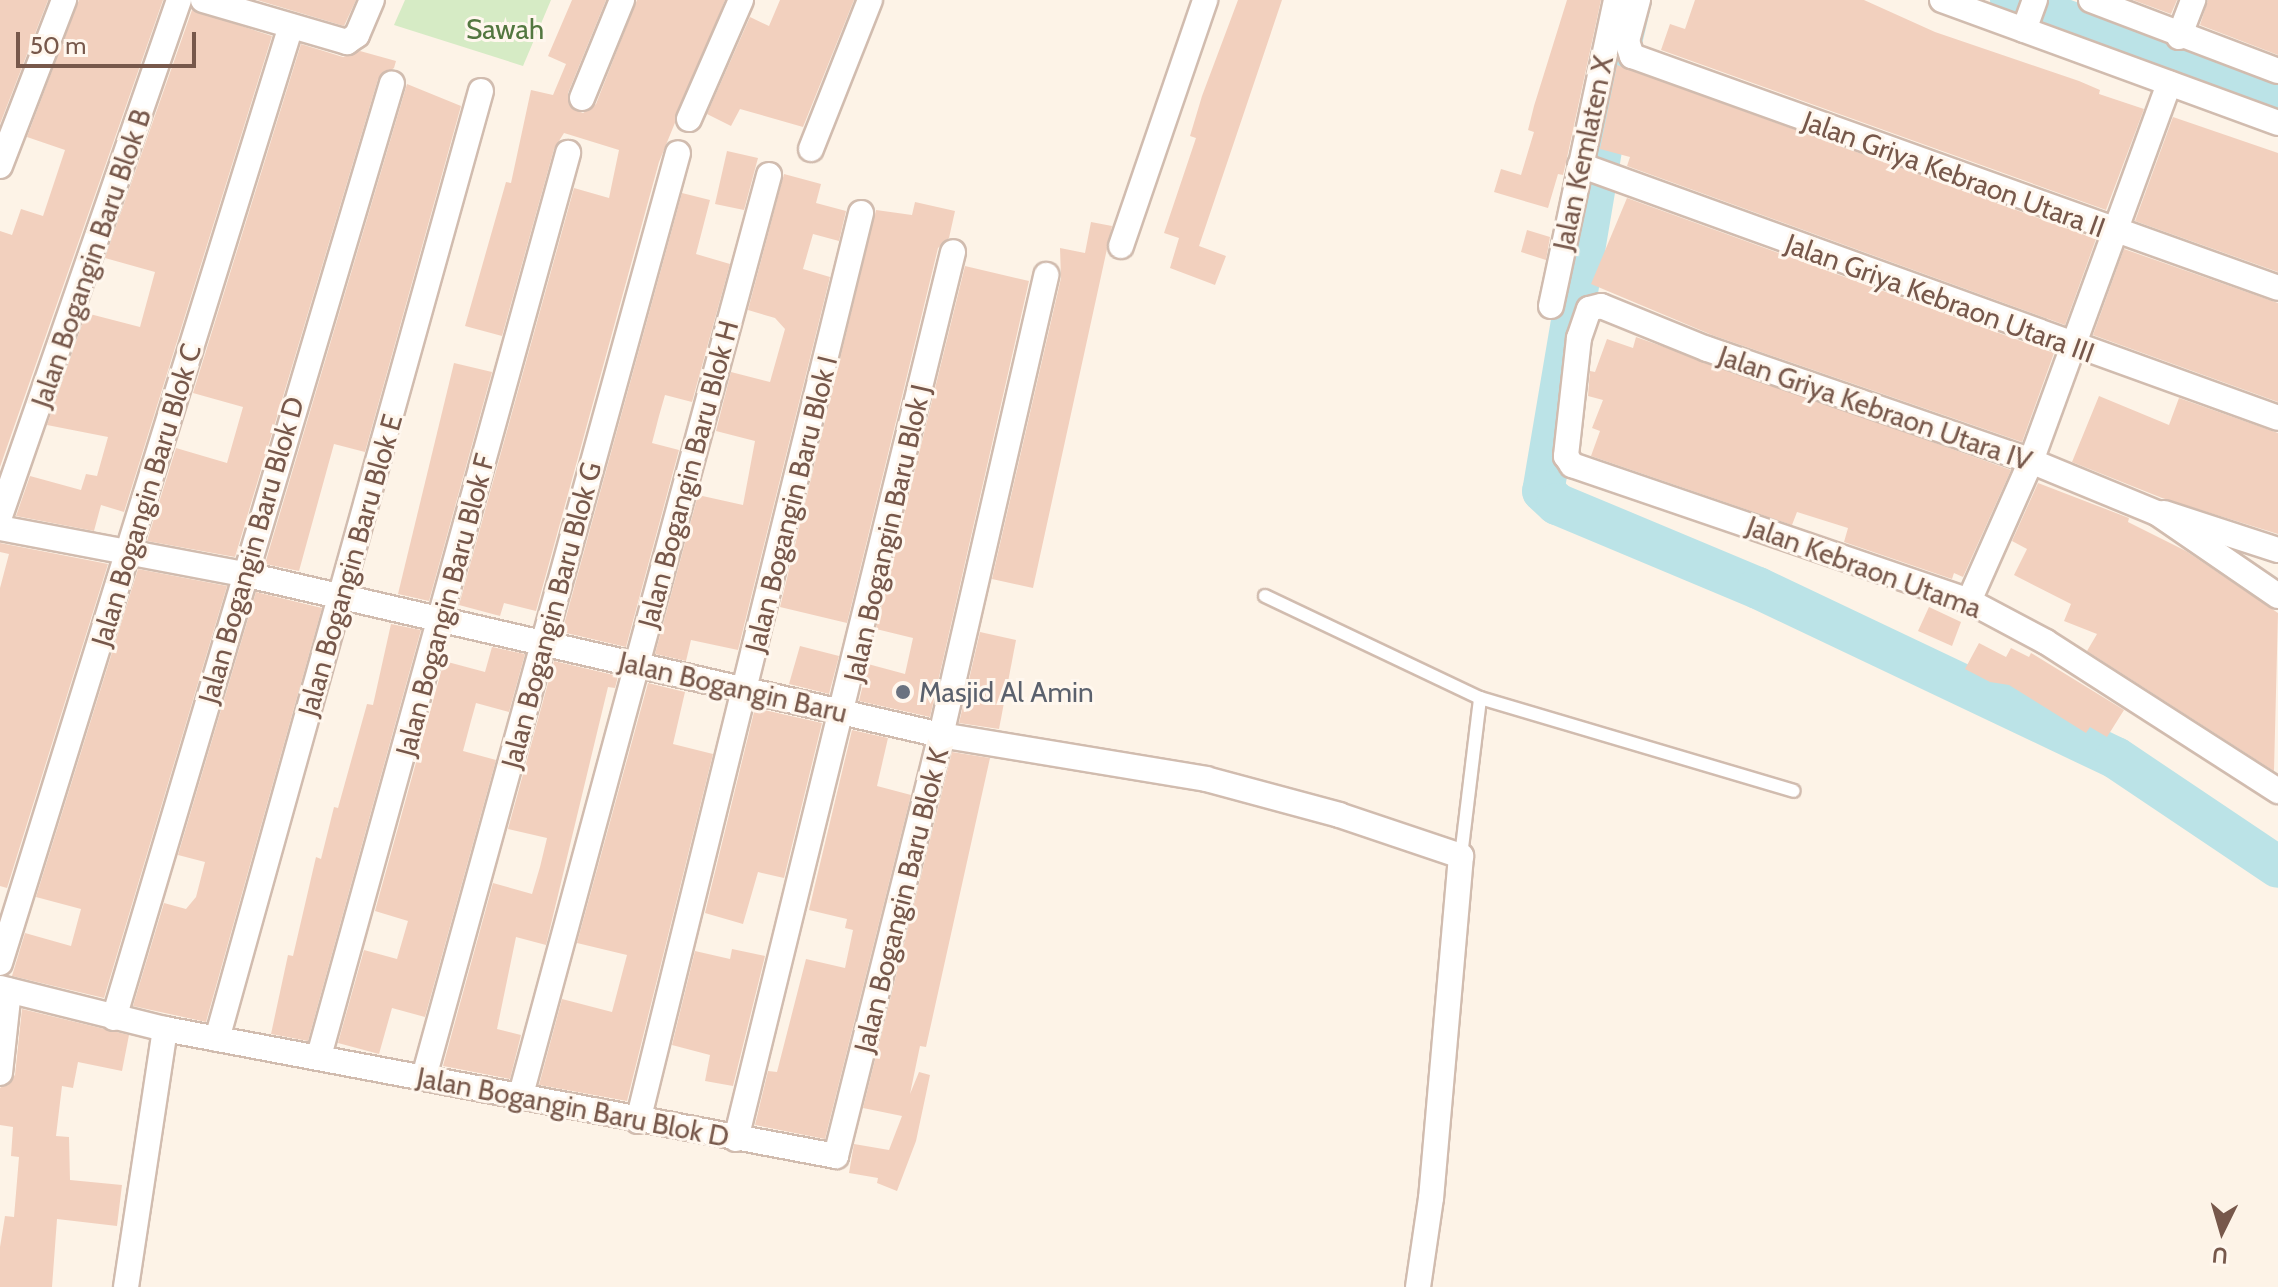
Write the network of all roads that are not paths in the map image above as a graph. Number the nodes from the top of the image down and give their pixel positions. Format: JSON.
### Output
{"nodes":[{"id":1,"x":64,"y":0,"type":"edge"},
{"id":2,"x":179,"y":0,"type":"edge"},
{"id":3,"x":203,"y":0,"type":"edge"},
{"id":4,"x":372,"y":0,"type":"edge"},
{"id":5,"x":622,"y":0,"type":"edge"},
{"id":6,"x":741,"y":0,"type":"edge"},
{"id":7,"x":870,"y":0,"type":"edge"},
{"id":8,"x":1205,"y":0,"type":"edge"},
{"id":9,"x":1616,"y":0,"type":"edge"},
{"id":10,"x":1638,"y":0,"type":"edge"},
{"id":11,"x":1942,"y":0,"type":"edge"},
{"id":12,"x":2091,"y":0,"type":"edge"},
{"id":13,"x":2193,"y":0,"type":"edge"},
{"id":14,"x":230,"y":4,"type":"edge"},
{"id":15,"x":2029,"y":17,"type":"edge"},
{"id":16,"x":291,"y":26,"type":"junction"},
{"id":17,"x":2179,"y":37,"type":"junction"},
{"id":18,"x":2278,"y":71,"type":"edge"},
{"id":19,"x":392,"y":83,"type":"dead end"},
{"id":20,"x":2169,"y":83,"type":"junction"},
{"id":21,"x":481,"y":91,"type":"dead end"},
{"id":22,"x":582,"y":98,"type":"dead end"},
{"id":23,"x":689,"y":119,"type":"dead end"},
{"id":24,"x":2278,"y":123,"type":"edge"},
{"id":25,"x":811,"y":149,"type":"dead end"},
{"id":26,"x":568,"y":153,"type":"dead end"},
{"id":27,"x":678,"y":153,"type":"dead end"},
{"id":28,"x":1580,"y":165,"type":"junction"},
{"id":29,"x":0,"y":166,"type":"edge"},
{"id":30,"x":769,"y":175,"type":"dead end"},
{"id":31,"x":861,"y":213,"type":"dead end"},
{"id":32,"x":2111,"y":231,"type":"junction"},
{"id":33,"x":1121,"y":246,"type":"dead end"},
{"id":34,"x":953,"y":252,"type":"dead end"},
{"id":35,"x":1046,"y":275,"type":"dead end"},
{"id":36,"x":2278,"y":288,"type":"edge"},
{"id":37,"x":1551,"y":306,"type":"dead end"},
{"id":38,"x":1592,"y":307,"type":"joint"},
{"id":39,"x":2072,"y":348,"type":"junction"},
{"id":40,"x":2278,"y":418,"type":"edge"},
{"id":41,"x":2031,"y":461,"type":"junction"},
{"id":42,"x":2157,"y":513,"type":"junction"},
{"id":43,"x":0,"y":516,"type":"edge"},
{"id":44,"x":0,"y":528,"type":"edge"},
{"id":45,"x":2278,"y":550,"type":"edge"},
{"id":46,"x":129,"y":551,"type":"junction"},
{"id":47,"x":243,"y":574,"type":"junction"},
{"id":48,"x":1265,"y":596,"type":"dead end"},
{"id":49,"x":2278,"y":596,"type":"edge"},
{"id":50,"x":342,"y":598,"type":"junction"},
{"id":51,"x":1969,"y":601,"type":"junction"},
{"id":52,"x":441,"y":621,"type":"junction"},
{"id":53,"x":544,"y":645,"type":"junction"},
{"id":54,"x":636,"y":664,"type":"junction"},
{"id":55,"x":744,"y":688,"type":"junction"},
{"id":56,"x":1480,"y":698,"type":"junction"},
{"id":57,"x":844,"y":712,"type":"junction"},
{"id":58,"x":941,"y":735,"type":"junction"},
{"id":59,"x":1794,"y":791,"type":"dead end"},
{"id":60,"x":2278,"y":791,"type":"edge"},
{"id":61,"x":1461,"y":856,"type":"junction"},
{"id":62,"x":0,"y":963,"type":"edge"},
{"id":63,"x":5,"y":989,"type":"edge"},
{"id":64,"x":114,"y":1018,"type":"junction"},
{"id":65,"x":165,"y":1029,"type":"junction"},
{"id":66,"x":217,"y":1039,"type":"junction"},
{"id":67,"x":319,"y":1056,"type":"junction"},
{"id":68,"x":0,"y":1073,"type":"edge"},
{"id":69,"x":424,"y":1077,"type":"junction"},
{"id":70,"x":520,"y":1098,"type":"junction"},
{"id":71,"x":638,"y":1121,"type":"junction"},
{"id":72,"x":736,"y":1139,"type":"junction"},
{"id":73,"x":841,"y":1151,"type":"joint"},
{"id":74,"x":126,"y":1287,"type":"edge"},
{"id":75,"x":1418,"y":1287,"type":"edge"}],
"edges":[{"from":1,"to":29,"type":"street"},
{"from":2,"to":43,"type":"street","name":"Jalan Bogangin Baru Blok B"},
{"from":3,"to":14,"type":"street"},
{"from":4,"to":16,"type":"street"},
{"from":5,"to":22,"type":"street"},
{"from":6,"to":23,"type":"street"},
{"from":7,"to":25,"type":"street"},
{"from":8,"to":33,"type":"street"},
{"from":9,"to":28,"type":"street","name":"Jalan Kemlaten X"},
{"from":10,"to":32,"type":"street","name":"Jalan Griya Kebraon Utara II"},
{"from":11,"to":15,"type":"street"},
{"from":12,"to":17,"type":"street"},
{"from":13,"to":17,"type":"street"},
{"from":14,"to":16,"type":"street"},
{"from":15,"to":20,"type":"street"},
{"from":16,"to":46,"type":"street","name":"Jalan Bogangin Baru Blok C"},
{"from":17,"to":18,"type":"street"},
{"from":19,"to":47,"type":"street","name":"Jalan Bogangin Baru Blok D"},
{"from":20,"to":24,"type":"street"},
{"from":20,"to":32,"type":"street"},
{"from":21,"to":50,"type":"street","name":"Jalan Bogangin Baru Blok E"},
{"from":26,"to":52,"type":"street","name":"Jalan Bogangin Baru Blok F"},
{"from":27,"to":53,"type":"street","name":"Jalan Bogangin Baru Blok G"},
{"from":28,"to":37,"type":"street","name":"Jalan Kemlaten X"},
{"from":28,"to":39,"type":"street","name":"Jalan Griya Kebraon Utara III"},
{"from":30,"to":54,"type":"street","name":"Jalan Bogangin Baru Blok H"},
{"from":31,"to":55,"type":"street","name":"Jalan Bogangin Baru Blok I"},
{"from":32,"to":36,"type":"street","name":"Jalan Griya Kebraon Utara II"},
{"from":32,"to":39,"type":"street"},
{"from":34,"to":57,"type":"street","name":"Jalan Bogangin Baru Blok J"},
{"from":35,"to":58,"type":"street","name":"Jalan Bogangin Baru Blok K"},
{"from":38,"to":41,"type":"street","name":"Jalan Griya Kebraon Utara IV"},
{"from":38,"to":51,"type":"street","name":"Jalan Kebraon Utama"},
{"from":39,"to":40,"type":"street","name":"Jalan Griya Kebraon Utara III"},
{"from":39,"to":41,"type":"street"},
{"from":41,"to":42,"type":"street","name":"Jalan Griya Kebraon Utara IV"},
{"from":41,"to":51,"type":"street"},
{"from":42,"to":45,"type":"street","name":"Jalan Griya Kebraon Utara IV"},
{"from":42,"to":49,"type":"street","name":"Jalan Griya Kebraon Utara IV"},
{"from":44,"to":46,"type":"street","name":"Jalan Bogangin Baru"},
{"from":46,"to":47,"type":"street","name":"Jalan Bogangin Baru"},
{"from":46,"to":62,"type":"street","name":"Jalan Bogangin Baru Blok C"},
{"from":47,"to":50,"type":"street","name":"Jalan Bogangin Baru"},
{"from":47,"to":64,"type":"street","name":"Jalan Bogangin Baru Blok D"},
{"from":48,"to":56,"type":"lane"},
{"from":50,"to":52,"type":"street","name":"Jalan Bogangin Baru"},
{"from":50,"to":66,"type":"street","name":"Jalan Bogangin Baru Blok E"},
{"from":51,"to":60,"type":"street","name":"Jalan Kebraon Utama"},
{"from":52,"to":53,"type":"street","name":"Jalan Bogangin Baru"},
{"from":52,"to":67,"type":"street","name":"Jalan Bogangin Baru Blok F"},
{"from":53,"to":54,"type":"street","name":"Jalan Bogangin Baru"},
{"from":53,"to":69,"type":"street","name":"Jalan Bogangin Baru Blok G"},
{"from":54,"to":55,"type":"street","name":"Jalan Bogangin Baru"},
{"from":54,"to":70,"type":"street","name":"Jalan Bogangin Baru Blok H"},
{"from":55,"to":57,"type":"street","name":"Jalan Bogangin Baru"},
{"from":55,"to":71,"type":"street","name":"Jalan Bogangin Baru Blok I"},
{"from":56,"to":59,"type":"lane"},
{"from":56,"to":61,"type":"lane"},
{"from":57,"to":58,"type":"street","name":"Jalan Bogangin Baru"},
{"from":57,"to":72,"type":"street","name":"Jalan Bogangin Baru Blok J"},
{"from":58,"to":61,"type":"street","name":"Jalan Bogangin Baru"},
{"from":58,"to":73,"type":"street","name":"Jalan Bogangin Baru Blok K"},
{"from":61,"to":75,"type":"street"},
{"from":63,"to":64,"type":"street","name":"Jalan Bogangin Baru Blok D"},
{"from":63,"to":68,"type":"street"},
{"from":64,"to":65,"type":"street","name":"Jalan Bogangin Baru Blok D"},
{"from":65,"to":66,"type":"street","name":"Jalan Bogangin Baru Blok D"},
{"from":65,"to":74,"type":"street"},
{"from":66,"to":67,"type":"street","name":"Jalan Bogangin Baru Blok D"},
{"from":67,"to":69,"type":"street","name":"Jalan Bogangin Baru Blok D"},
{"from":69,"to":70,"type":"street","name":"Jalan Bogangin Baru Blok D"},
{"from":70,"to":71,"type":"street","name":"Jalan Bogangin Baru Blok D"},
{"from":71,"to":72,"type":"street","name":"Jalan Bogangin Baru Blok D"},
{"from":72,"to":73,"type":"street","name":"Jalan Bogangin Baru Blok D"}]}
